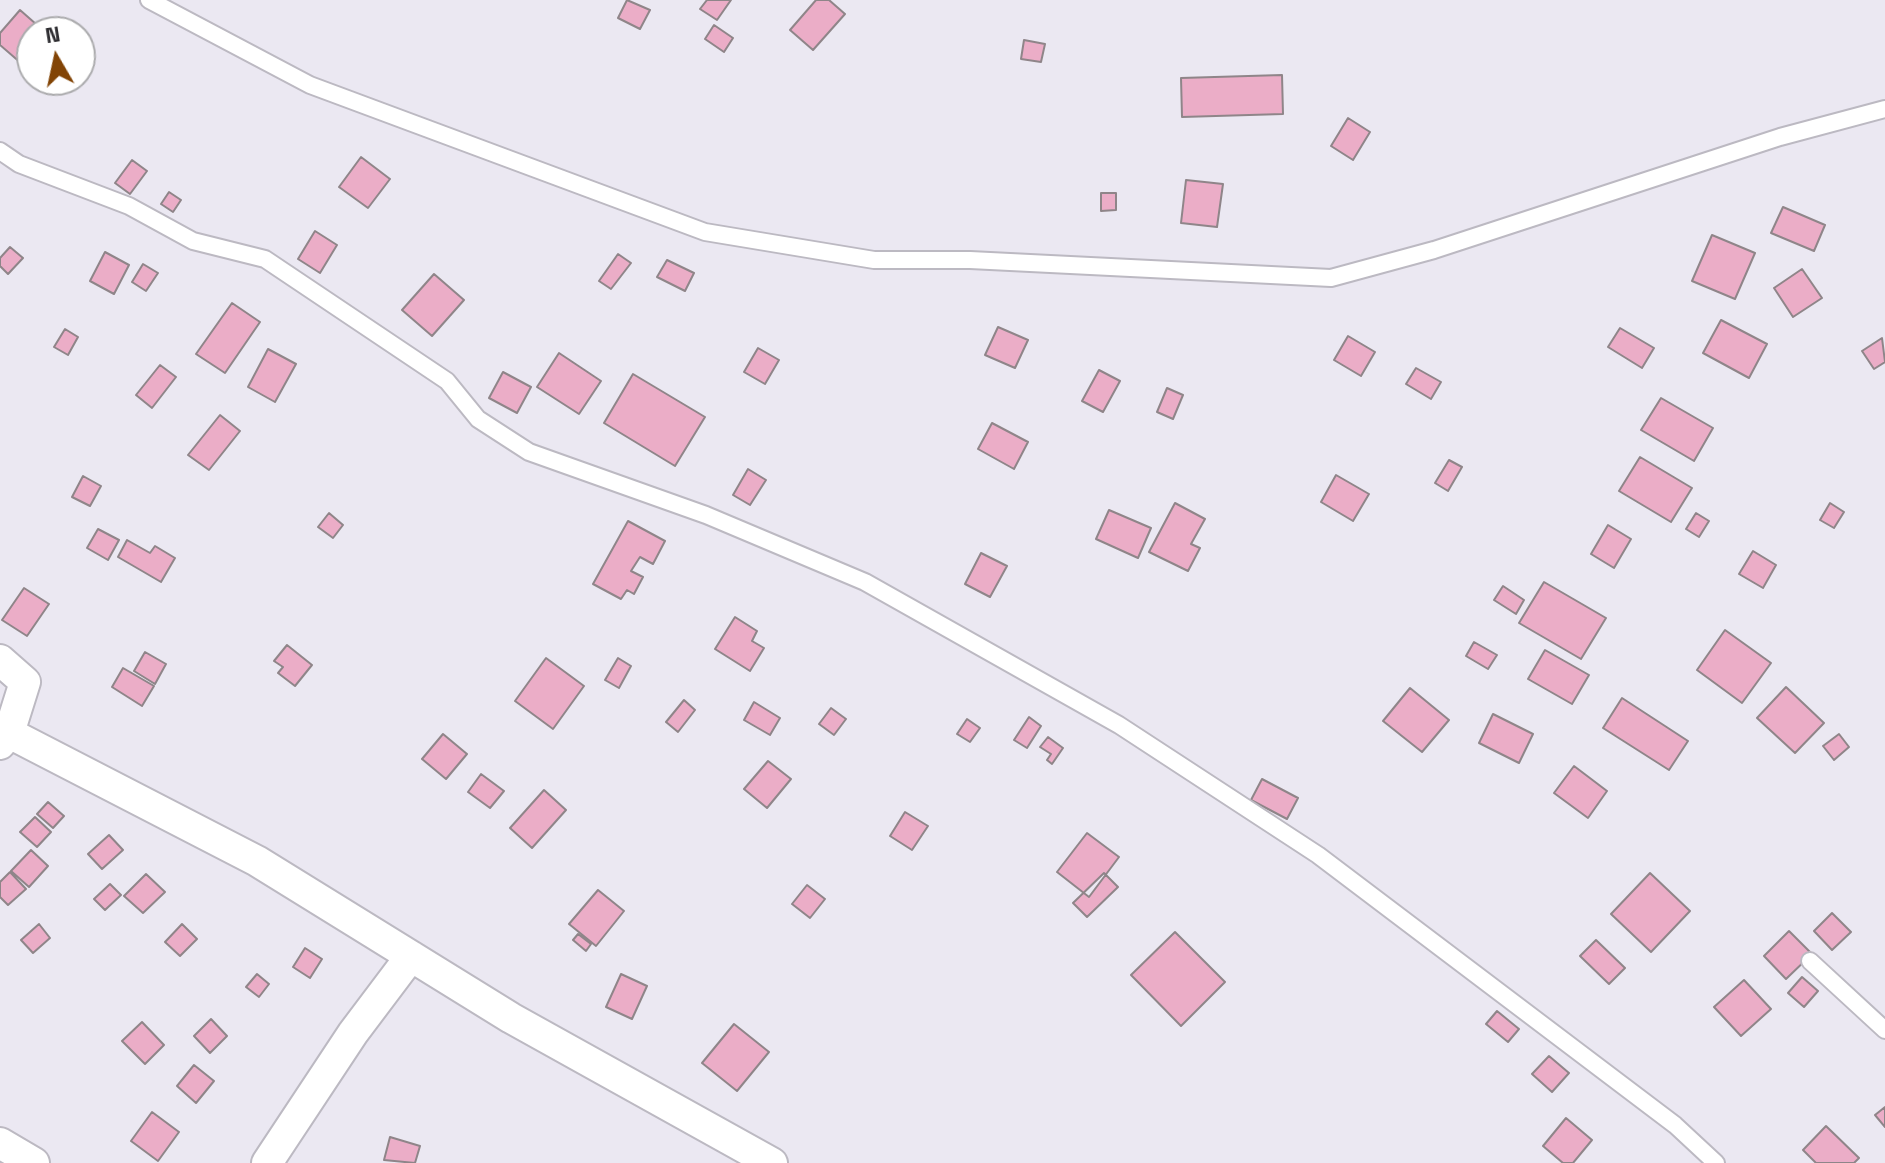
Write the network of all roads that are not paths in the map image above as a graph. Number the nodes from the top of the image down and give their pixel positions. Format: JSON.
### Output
{"nodes":[{"id":1,"x":149,"y":0,"type":"edge"},
{"id":2,"x":1885,"y":109,"type":"edge"},
{"id":3,"x":0,"y":151,"type":"edge"},
{"id":4,"x":0,"y":660,"type":"edge"},
{"id":5,"x":4,"y":738,"type":"edge"},
{"id":6,"x":411,"y":956,"type":"junction"},
{"id":7,"x":1810,"y":961,"type":"dead end"},
{"id":8,"x":1885,"y":1030,"type":"edge"},
{"id":9,"x":0,"y":1143,"type":"edge"},
{"id":10,"x":34,"y":1163,"type":"edge"},
{"id":11,"x":267,"y":1163,"type":"edge"},
{"id":12,"x":772,"y":1163,"type":"edge"},
{"id":13,"x":1716,"y":1163,"type":"edge"}],
"edges":[{"from":1,"to":2,"type":"lane"},
{"from":3,"to":13,"type":"lane"},
{"from":4,"to":5,"type":"street"},
{"from":5,"to":6,"type":"street"},
{"from":6,"to":11,"type":"street"},
{"from":6,"to":12,"type":"street"},
{"from":7,"to":8,"type":"lane"},
{"from":9,"to":10,"type":"street"}]}
